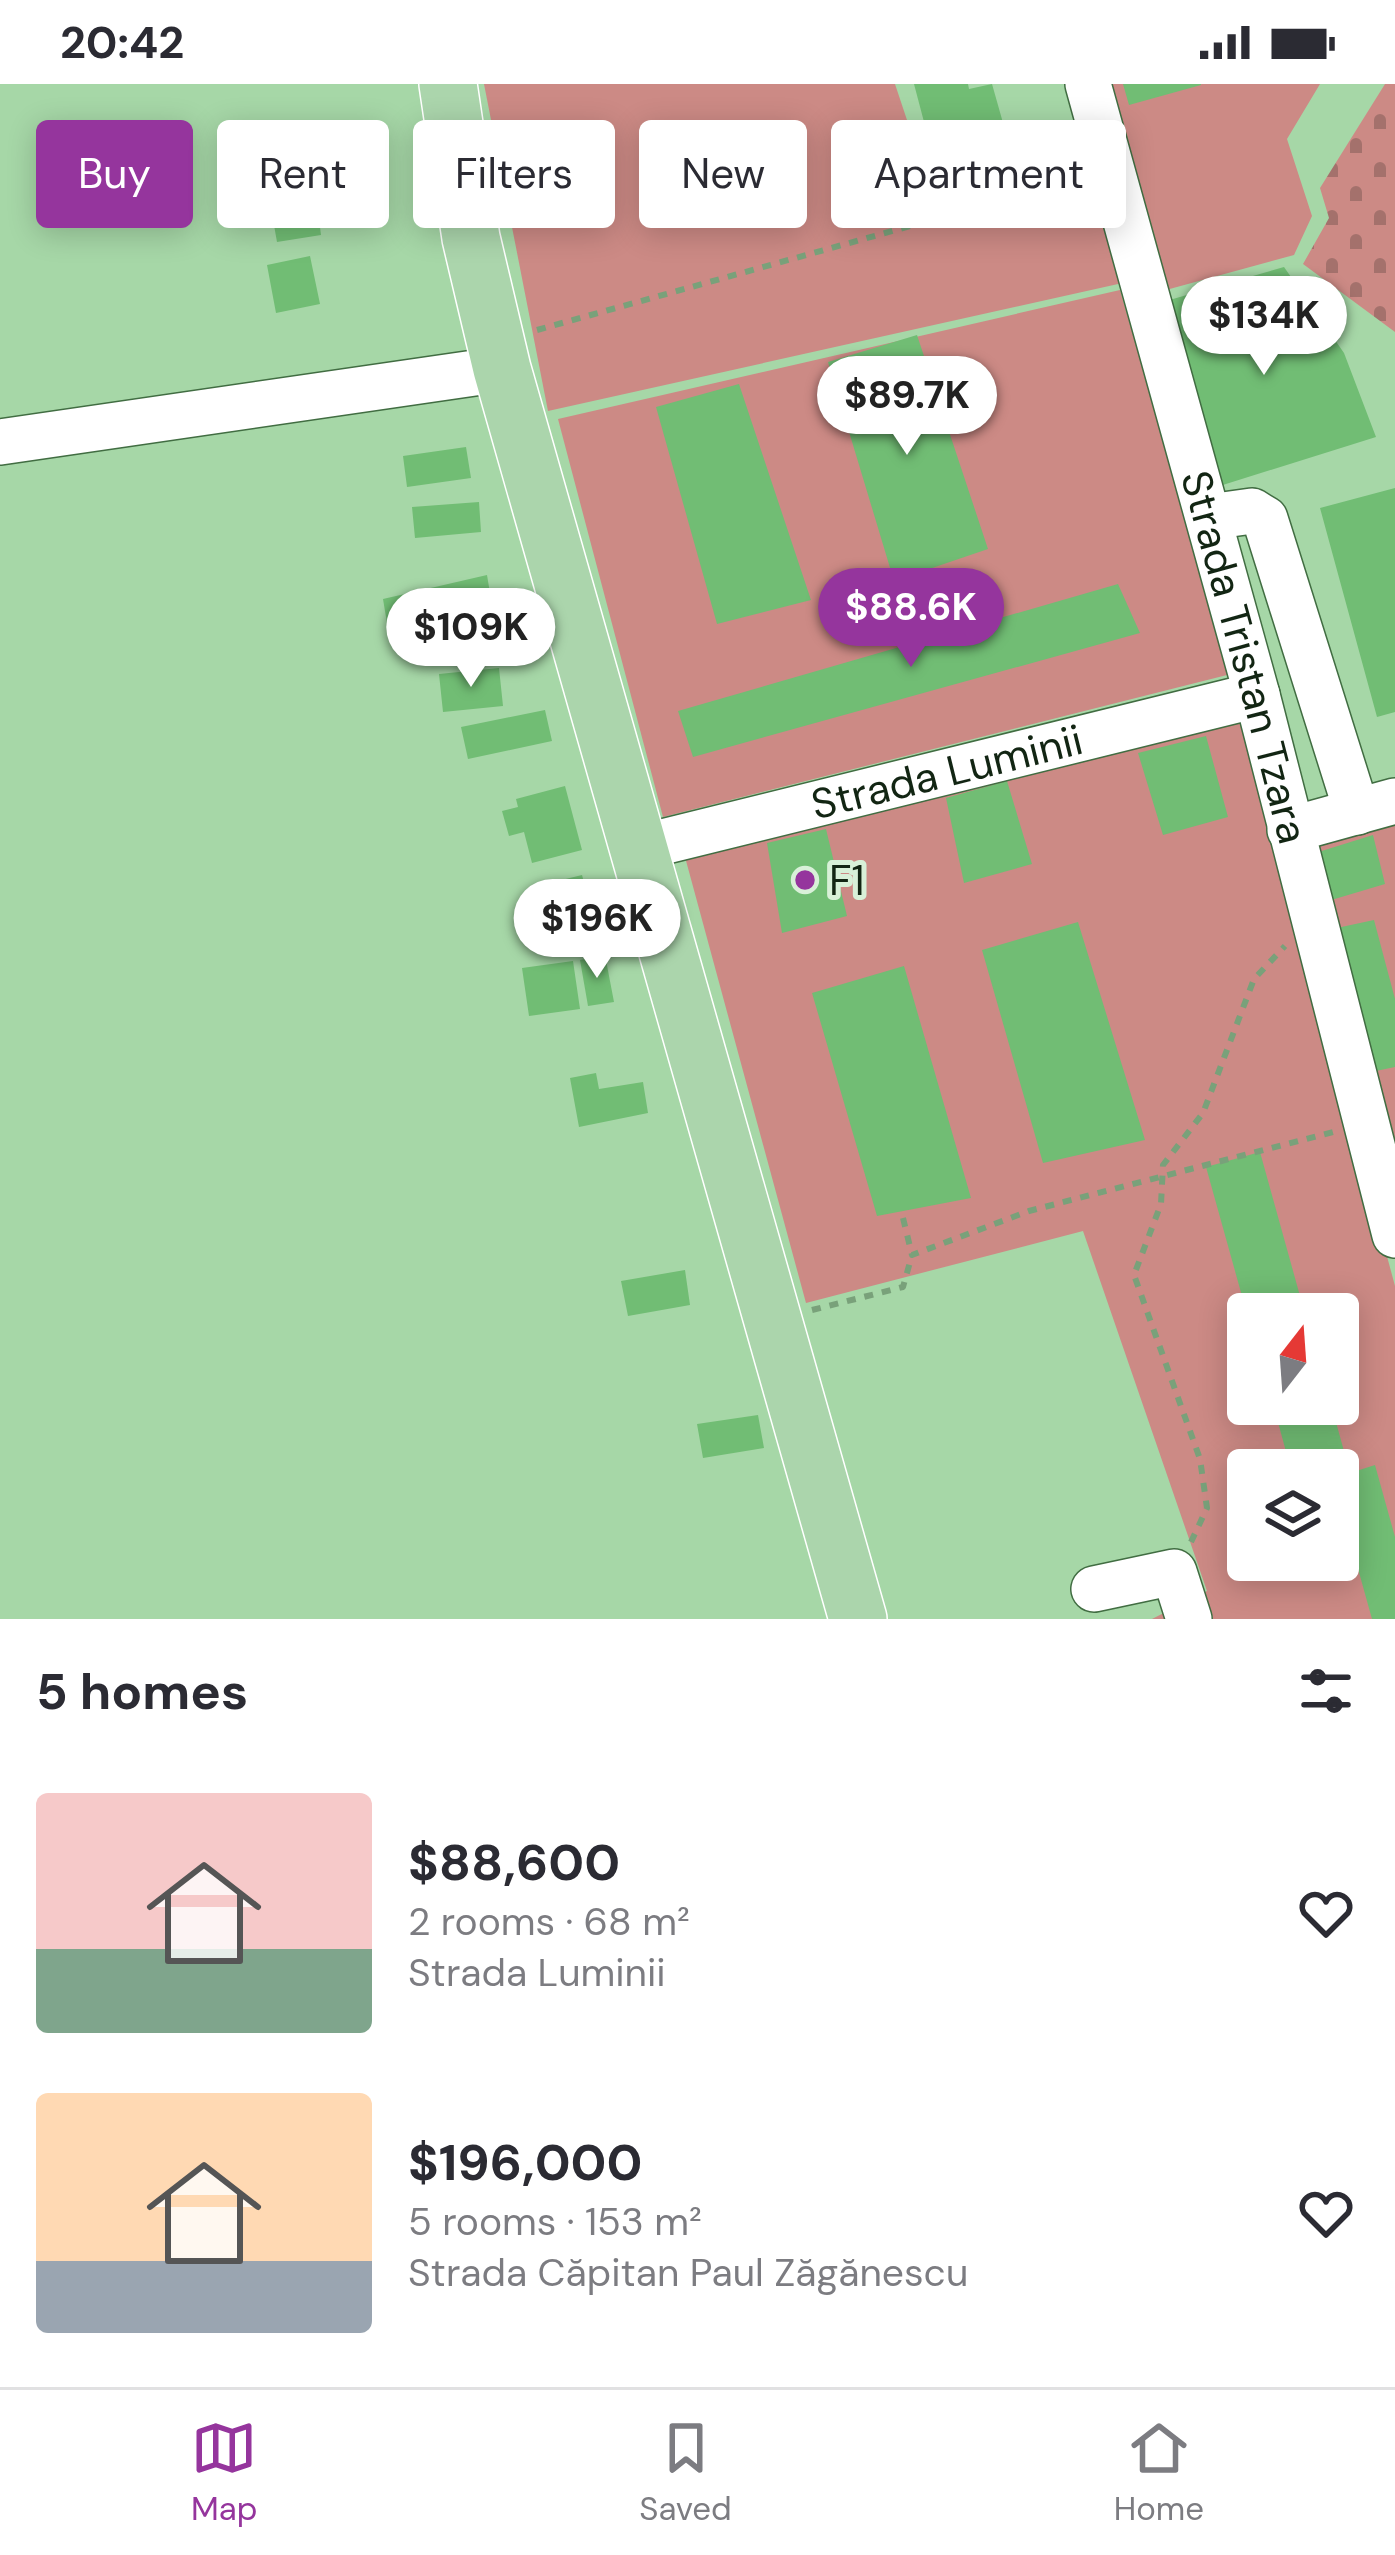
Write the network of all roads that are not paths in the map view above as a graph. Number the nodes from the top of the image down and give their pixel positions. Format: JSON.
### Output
{"nodes":[{"id":1,"x":448,"y":84,"type":"edge"},
{"id":2,"x":1088,"y":84,"type":"edge"},
{"id":3,"x":499,"y":356,"type":"junction"},
{"id":4,"x":0,"y":442,"type":"edge"},
{"id":5,"x":1209,"y":517,"type":"junction"},
{"id":6,"x":1257,"y":695,"type":"junction"},
{"id":7,"x":1376,"y":807,"type":"edge"},
{"id":8,"x":1291,"y":830,"type":"junction"},
{"id":9,"x":638,"y":848,"type":"junction"},
{"id":10,"x":1395,"y":1234,"type":"edge"},
{"id":11,"x":836,"y":1530,"type":"junction"},
{"id":12,"x":1094,"y":1589,"type":"dead end"},
{"id":13,"x":858,"y":1619,"type":"edge"},
{"id":14,"x":878,"y":1619,"type":"edge"},
{"id":15,"x":1189,"y":1619,"type":"edge"}],
"edges":[{"from":1,"to":3,"type":"main road"},
{"from":2,"to":5,"type":"street","name":"Strada Tristan Tzara"},
{"from":3,"to":4,"type":"street"},
{"from":3,"to":9,"type":"main road"},
{"from":5,"to":6,"type":"street","name":"Strada Tristan Tzara"},
{"from":5,"to":7,"type":"street"},
{"from":6,"to":8,"type":"street","name":"Strada Tristan Tzara"},
{"from":6,"to":9,"type":"street","name":"Strada Luminii"},
{"from":7,"to":8,"type":"street"},
{"from":8,"to":10,"type":"street","name":"Strada Tristan Tzara"},
{"from":9,"to":11,"type":"main road"},
{"from":11,"to":13,"type":"main road"},
{"from":11,"to":14,"type":"main road"},
{"from":12,"to":15,"type":"street"}]}
